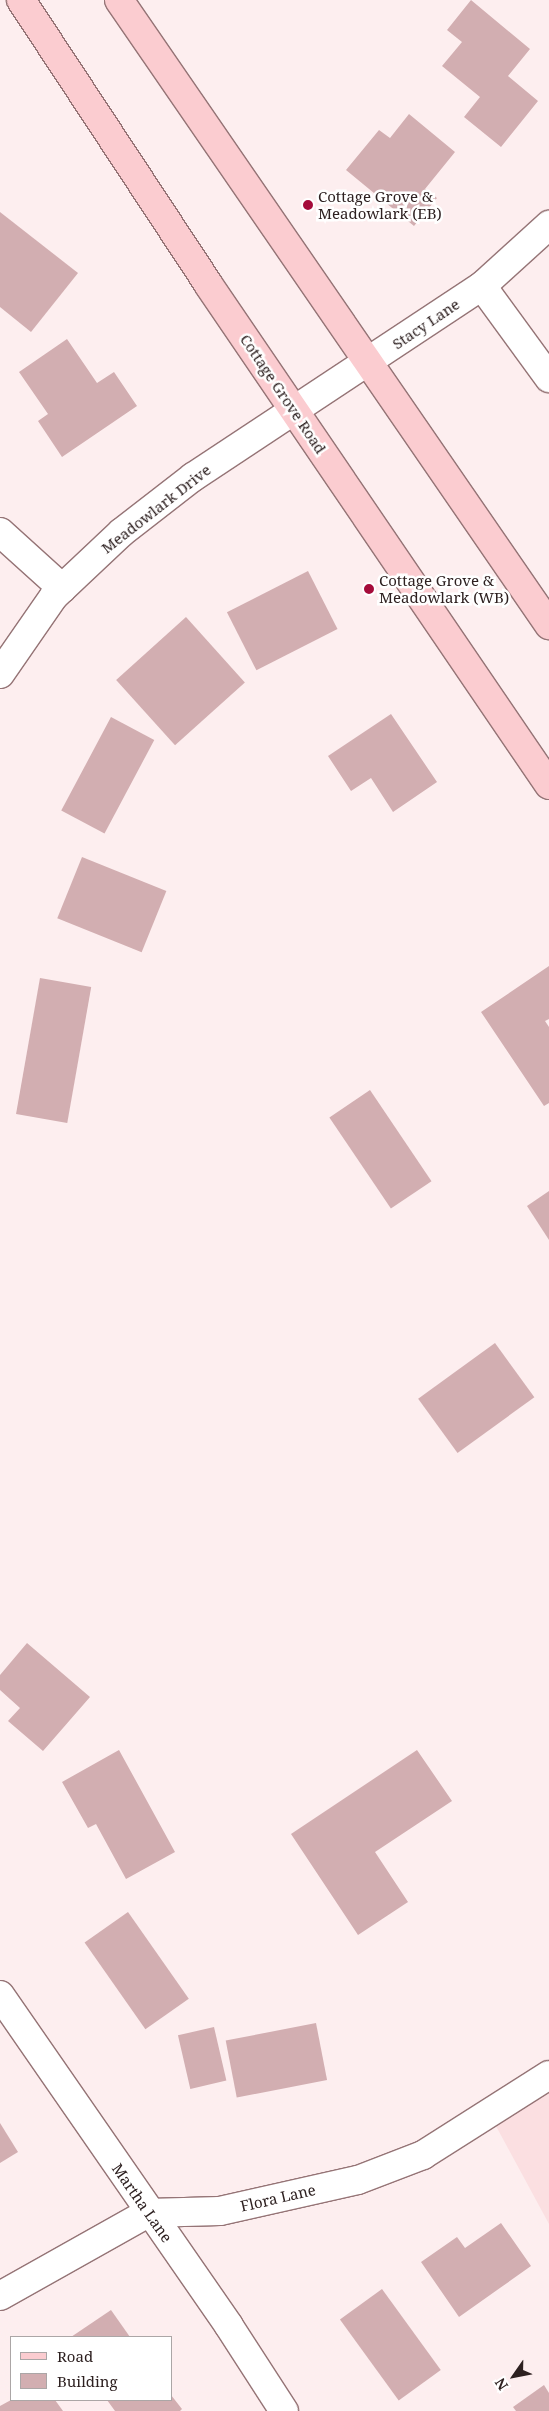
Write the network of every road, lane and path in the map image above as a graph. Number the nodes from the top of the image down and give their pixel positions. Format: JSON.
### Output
{"nodes":[{"id":1,"x":21,"y":0,"type":"edge"},
{"id":2,"x":119,"y":0,"type":"edge"},
{"id":3,"x":549,"y":225,"type":"edge"},
{"id":4,"x":482,"y":286,"type":"junction"},
{"id":5,"x":369,"y":363,"type":"junction"},
{"id":6,"x":549,"y":378,"type":"edge"},
{"id":7,"x":294,"y":411,"type":"junction"},
{"id":8,"x":0,"y":532,"type":"edge"},
{"id":9,"x":62,"y":588,"type":"junction"},
{"id":10,"x":549,"y":625,"type":"edge"},
{"id":11,"x":0,"y":674,"type":"edge"},
{"id":12,"x":549,"y":785,"type":"edge"},
{"id":13,"x":0,"y":1995,"type":"edge"},
{"id":14,"x":549,"y":2075,"type":"edge"},
{"id":15,"x":148,"y":2213,"type":"junction"},
{"id":16,"x":0,"y":2296,"type":"edge"},
{"id":17,"x":284,"y":2411,"type":"edge"}],
"edges":[{"from":1,"to":7,"type":"main road","name":"Cottage Grove Road"},
{"from":2,"to":5,"type":"main road"},
{"from":3,"to":4,"type":"street","name":"Stacy Lane"},
{"from":4,"to":5,"type":"street","name":"Stacy Lane"},
{"from":4,"to":6,"type":"street"},
{"from":5,"to":7,"type":"street","name":"Stacy Lane"},
{"from":5,"to":10,"type":"main road"},
{"from":7,"to":9,"type":"street","name":"Meadowlark Drive"},
{"from":7,"to":12,"type":"main road","name":"Cottage Grove Road"},
{"from":8,"to":9,"type":"street"},
{"from":9,"to":11,"type":"street","name":"Meadowlark Drive"},
{"from":13,"to":15,"type":"street","name":"Martha Lane"},
{"from":14,"to":15,"type":"street","name":"Flora Lane"},
{"from":15,"to":16,"type":"street","name":"Flora Lane"},
{"from":15,"to":17,"type":"street","name":"Martha Lane"}]}
